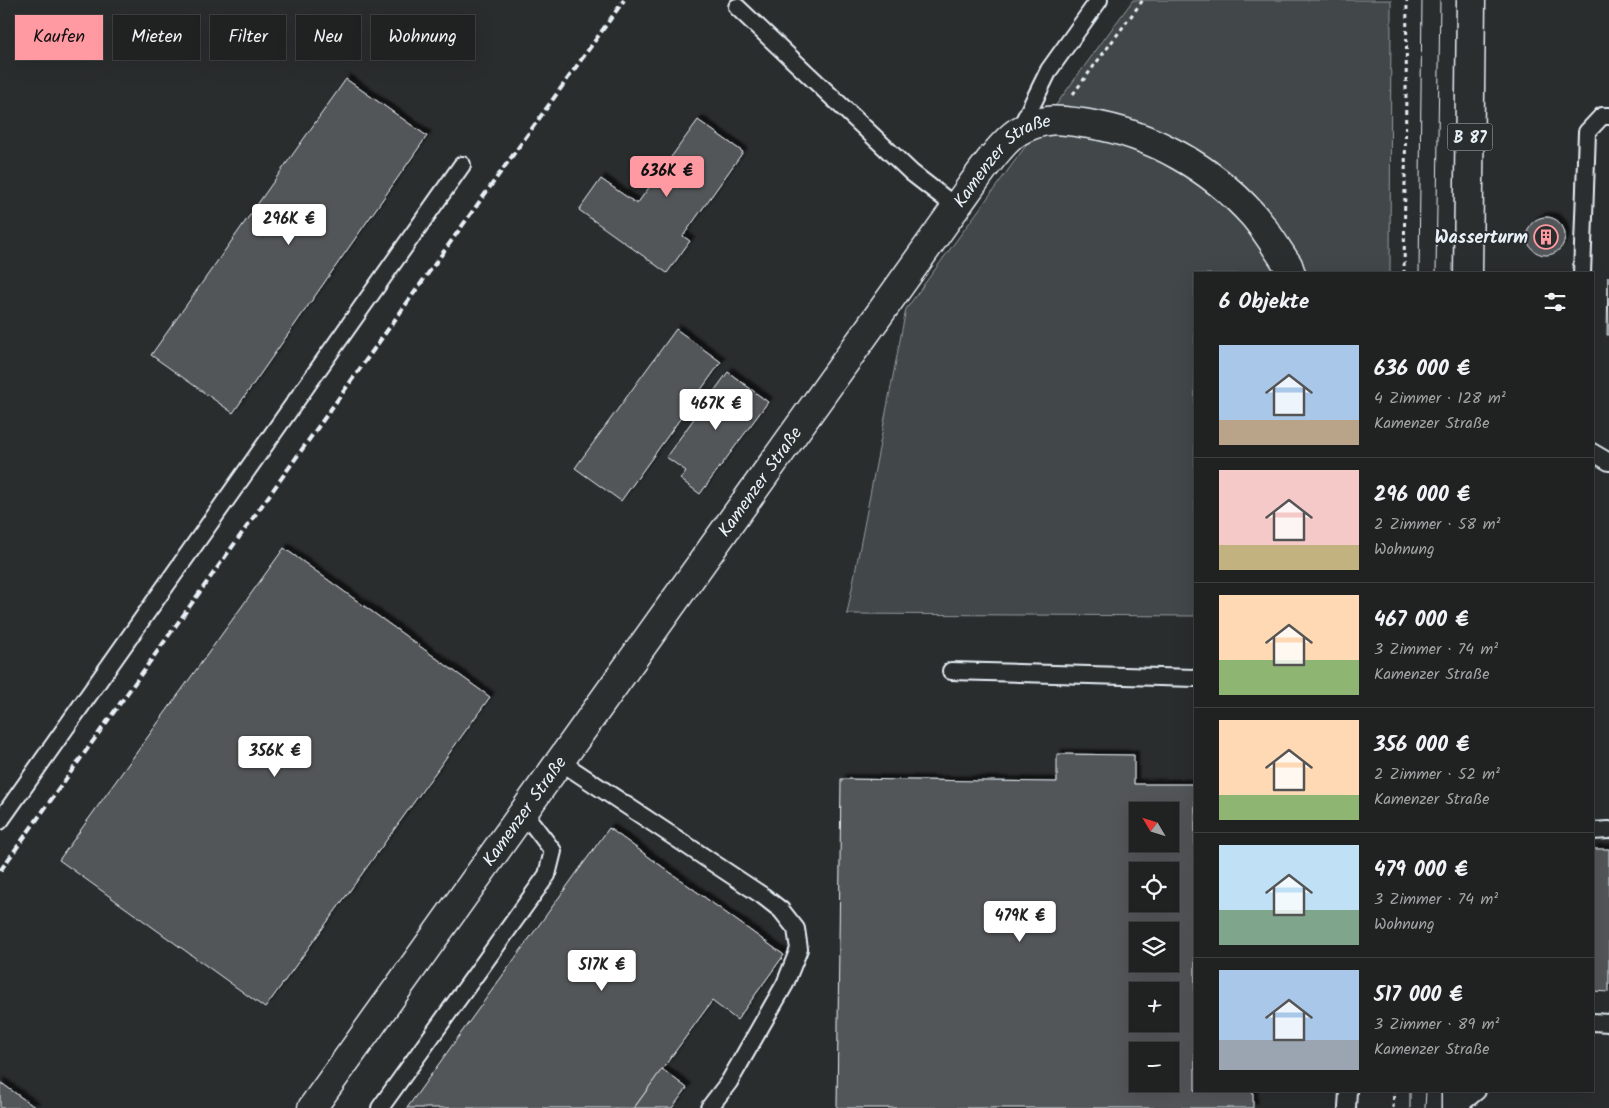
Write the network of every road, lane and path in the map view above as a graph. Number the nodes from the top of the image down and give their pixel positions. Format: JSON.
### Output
{"nodes":[{"id":1,"x":1099,"y":0,"type":"edge"},
{"id":2,"x":1143,"y":0,"type":"edge"},
{"id":3,"x":1407,"y":0,"type":"edge"},
{"id":4,"x":1471,"y":0,"type":"edge"},
{"id":5,"x":738,"y":7,"type":"dead end"},
{"id":6,"x":1609,"y":116,"type":"edge"},
{"id":7,"x":1052,"y":119,"type":"junction"},
{"id":8,"x":1019,"y":131,"type":"junction"},
{"id":9,"x":462,"y":164,"type":"dead end"},
{"id":10,"x":956,"y":207,"type":"junction"},
{"id":11,"x":1290,"y":272,"type":"edge"},
{"id":12,"x":1404,"y":272,"type":"edge"},
{"id":13,"x":1468,"y":272,"type":"edge"},
{"id":14,"x":1582,"y":272,"type":"edge"},
{"id":15,"x":951,"y":671,"type":"dead end"},
{"id":16,"x":1194,"y":678,"type":"edge"},
{"id":17,"x":561,"y":762,"type":"junction"},
{"id":18,"x":524,"y":813,"type":"junction"},
{"id":19,"x":0,"y":821,"type":"edge"},
{"id":20,"x":1609,"y":830,"type":"edge"},
{"id":21,"x":1594,"y":831,"type":"edge"},
{"id":22,"x":1594,"y":1022,"type":"edge"},
{"id":23,"x":1609,"y":1023,"type":"edge"},
{"id":24,"x":1348,"y":1092,"type":"edge"},
{"id":25,"x":1394,"y":1092,"type":"edge"},
{"id":26,"x":1456,"y":1092,"type":"edge"},
{"id":27,"x":1477,"y":1092,"type":"edge"},
{"id":28,"x":312,"y":1108,"type":"edge"},
{"id":29,"x":380,"y":1108,"type":"edge"},
{"id":30,"x":709,"y":1108,"type":"edge"},
{"id":31,"x":1347,"y":1108,"type":"edge"},
{"id":32,"x":1393,"y":1108,"type":"edge"},
{"id":33,"x":1456,"y":1108,"type":"edge"}],
"edges":[{"from":1,"to":8,"type":"lane"},
{"from":2,"to":7,"type":"path"},
{"from":3,"to":12,"type":"path"},
{"from":4,"to":13,"type":"street","number":"B 87"},
{"from":5,"to":10,"type":"lane"},
{"from":6,"to":14,"type":"lane"},
{"from":7,"to":8,"type":"street","name":"Kamenzer Straße"},
{"from":7,"to":11,"type":"street","name":"Kamenzer Straße"},
{"from":8,"to":10,"type":"street","name":"Kamenzer Straße"},
{"from":9,"to":19,"type":"lane"},
{"from":10,"to":17,"type":"street","name":"Kamenzer Straße"},
{"from":15,"to":16,"type":"lane"},
{"from":17,"to":18,"type":"street","name":"Kamenzer Straße"},
{"from":17,"to":30,"type":"lane"},
{"from":18,"to":28,"type":"street","name":"Kamenzer Straße"},
{"from":18,"to":29,"type":"lane"},
{"from":20,"to":21,"type":"lane"},
{"from":22,"to":23,"type":"lane"},
{"from":24,"to":31,"type":"lane"},
{"from":25,"to":32,"type":"path"},
{"from":26,"to":33,"type":"street"},
{"from":27,"to":33,"type":"lane"}]}
